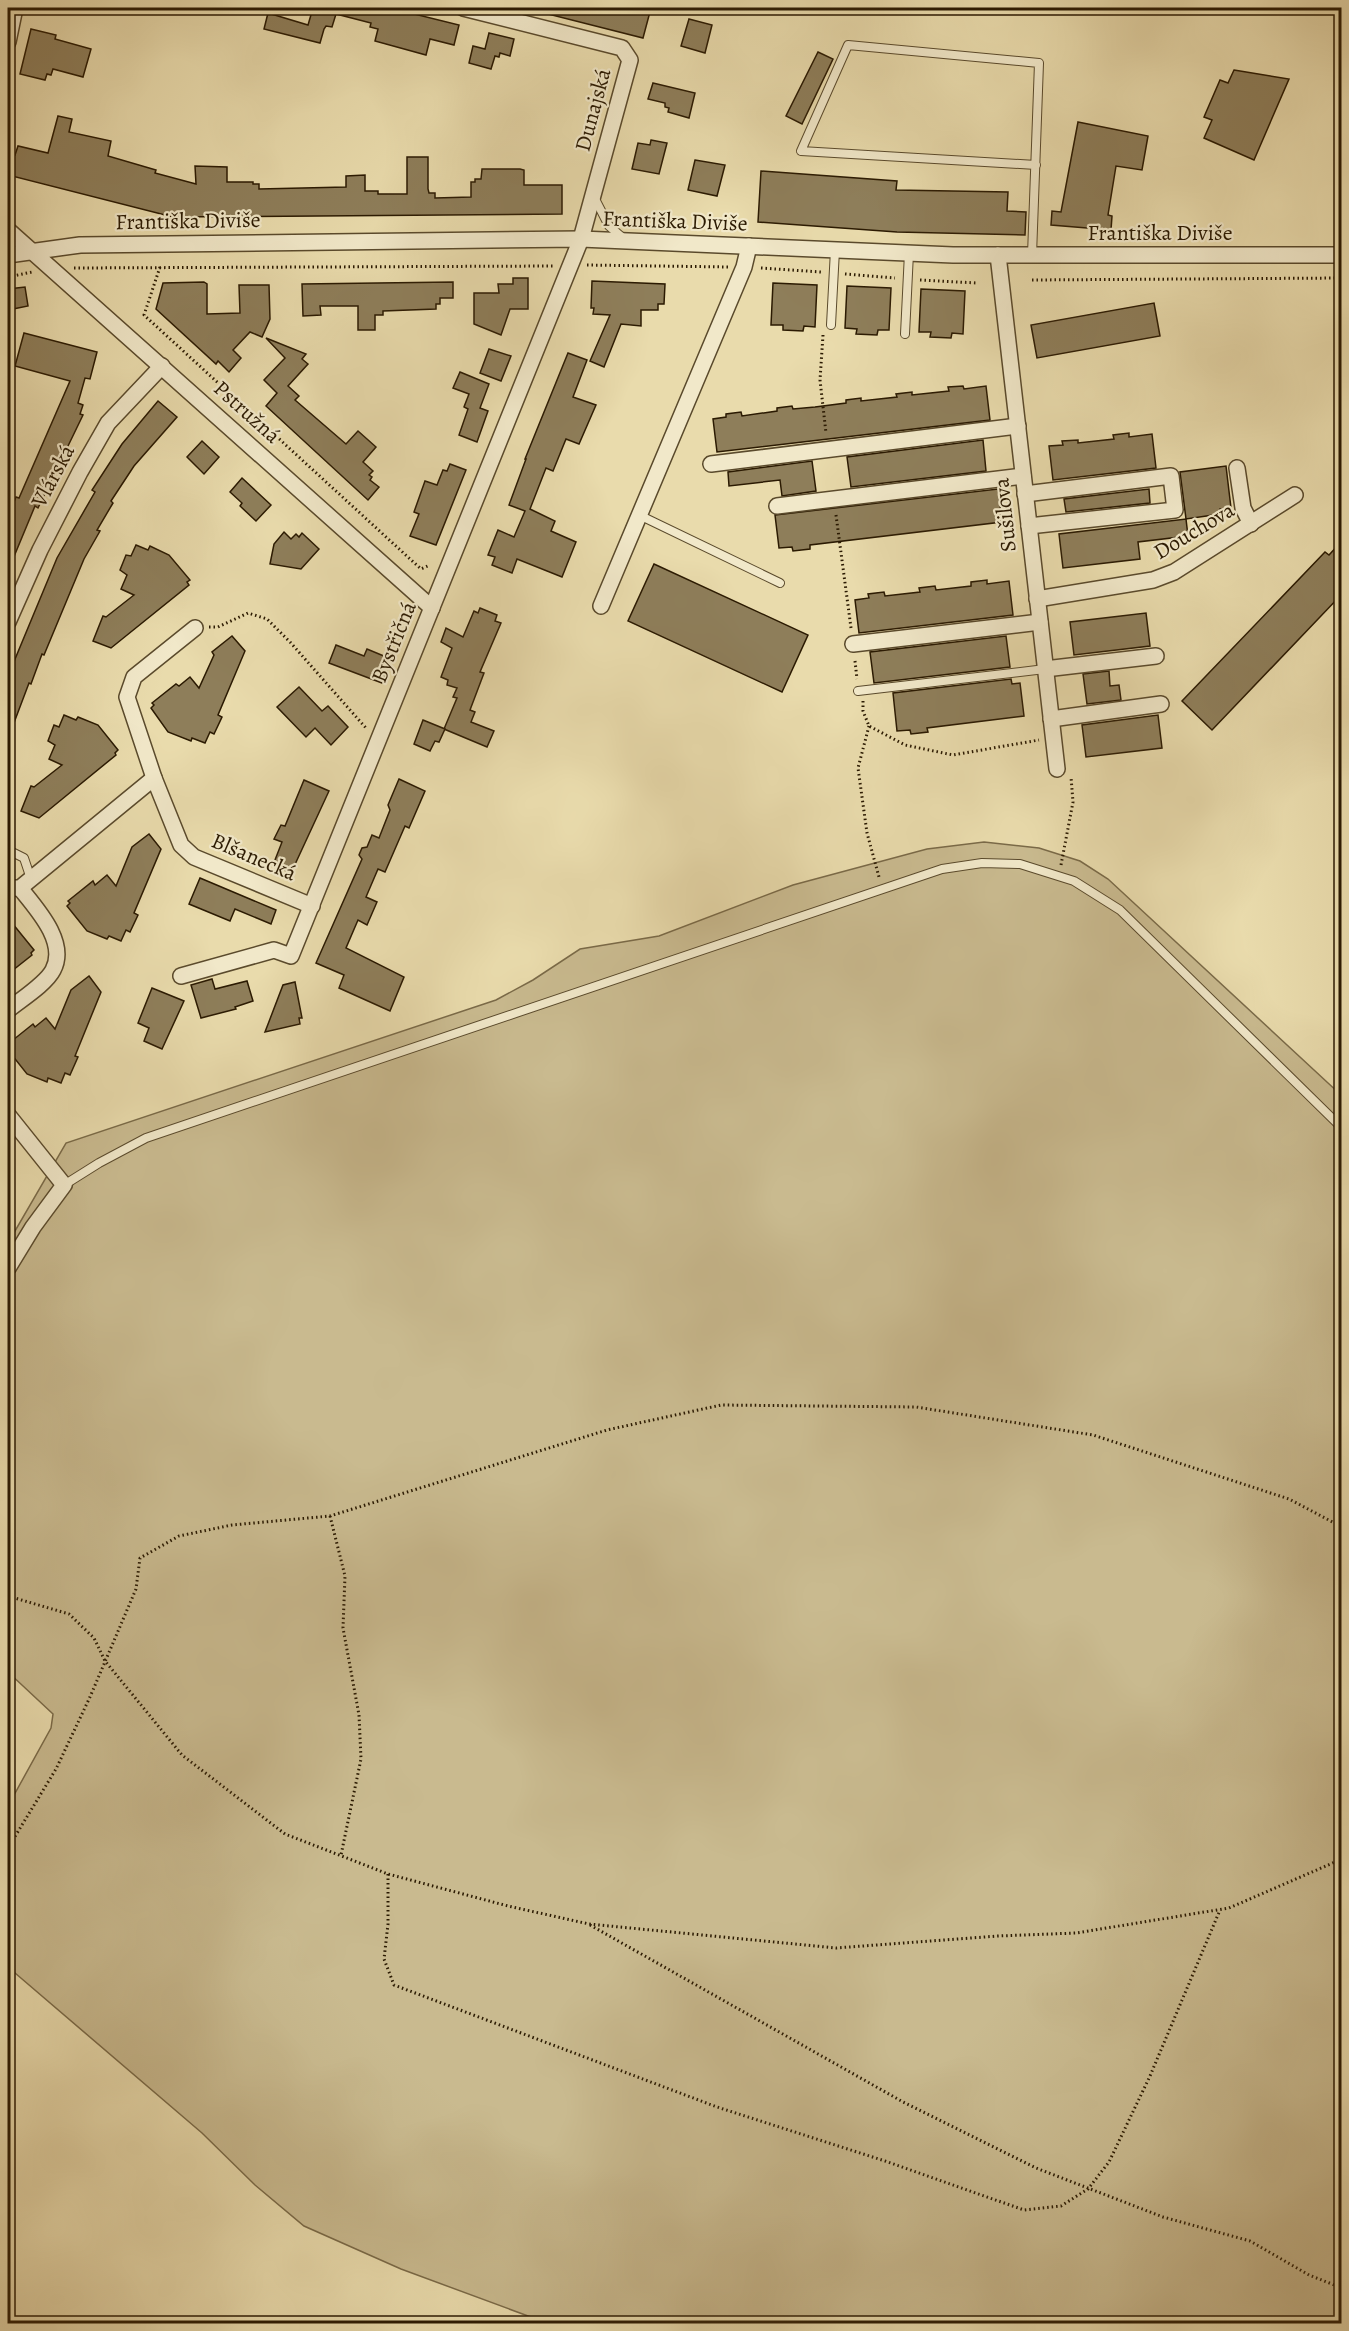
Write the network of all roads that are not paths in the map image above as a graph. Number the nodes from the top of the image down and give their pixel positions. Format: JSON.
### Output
{"nodes":[{"id":1,"x":15,"y":8,"type":"edge"},
{"id":2,"x":463,"y":8,"type":"edge"},
{"id":3,"x":8,"y":42,"type":"edge"},
{"id":4,"x":1036,"y":165,"type":"junction"},
{"id":5,"x":593,"y":196,"type":"junction"},
{"id":6,"x":8,"y":230,"type":"edge"},
{"id":7,"x":581,"y":239,"type":"junction"},
{"id":8,"x":627,"y":241,"type":"junction"},
{"id":9,"x":749,"y":246,"type":"junction"},
{"id":10,"x":32,"y":250,"type":"junction"},
{"id":11,"x":835,"y":250,"type":"junction"},
{"id":12,"x":909,"y":253,"type":"junction"},
{"id":13,"x":8,"y":255,"type":"edge"},
{"id":14,"x":998,"y":255,"type":"junction"},
{"id":15,"x":1032,"y":255,"type":"junction"},
{"id":16,"x":1341,"y":255,"type":"edge"},
{"id":17,"x":831,"y":325,"type":"road end"},
{"id":18,"x":905,"y":334,"type":"dead end"},
{"id":19,"x":162,"y":366,"type":"junction"},
{"id":20,"x":1018,"y":426,"type":"junction"},
{"id":21,"x":711,"y":464,"type":"dead end"},
{"id":22,"x":1238,"y":468,"type":"dead end"},
{"id":23,"x":1023,"y":476,"type":"junction"},
{"id":24,"x":1025,"y":494,"type":"junction"},
{"id":25,"x":1296,"y":495,"type":"dead end"},
{"id":26,"x":777,"y":506,"type":"dead end"},
{"id":27,"x":639,"y":515,"type":"junction"},
{"id":28,"x":1251,"y":524,"type":"junction"},
{"id":29,"x":1029,"y":526,"type":"junction"},
{"id":30,"x":780,"y":583,"type":"dead end"},
{"id":31,"x":1037,"y":599,"type":"junction"},
{"id":32,"x":602,"y":606,"type":"dead end"},
{"id":33,"x":432,"y":608,"type":"junction"},
{"id":34,"x":8,"y":622,"type":"edge"},
{"id":35,"x":1040,"y":622,"type":"junction"},
{"id":36,"x":195,"y":628,"type":"road end"},
{"id":37,"x":853,"y":644,"type":"road end"},
{"id":38,"x":1156,"y":656,"type":"dead end"},
{"id":39,"x":1045,"y":669,"type":"junction"},
{"id":40,"x":858,"y":691,"type":"road end"},
{"id":41,"x":1161,"y":704,"type":"dead end"},
{"id":42,"x":1051,"y":719,"type":"junction"},
{"id":43,"x":1057,"y":769,"type":"road end"},
{"id":44,"x":154,"y":778,"type":"junction"},
{"id":45,"x":8,"y":850,"type":"edge"},
{"id":46,"x":19,"y":885,"type":"edge"},
{"id":47,"x":312,"y":906,"type":"junction"},
{"id":48,"x":182,"y":976,"type":"dead end"},
{"id":49,"x":8,"y":1010,"type":"edge"},
{"id":50,"x":8,"y":1115,"type":"edge"},
{"id":51,"x":1341,"y":1128,"type":"edge"},
{"id":52,"x":64,"y":1185,"type":"junction"},
{"id":53,"x":8,"y":1268,"type":"edge"}],
"edges":[{"from":1,"to":3,"type":"street"},
{"from":2,"to":5,"type":"street","name":"Dunajská"},
{"from":4,"to":4,"type":"lane"},
{"from":4,"to":15,"type":"lane"},
{"from":5,"to":7,"type":"street","name":"Dunajská"},
{"from":5,"to":8,"type":"lane"},
{"from":6,"to":10,"type":"street","name":"Pstružná"},
{"from":7,"to":8,"type":"street","name":"Františka Diviše"},
{"from":7,"to":10,"type":"street","name":"Františka Diviše"},
{"from":7,"to":33,"type":"street","name":"Bystřičná"},
{"from":8,"to":9,"type":"street","name":"Františka Diviše"},
{"from":9,"to":11,"type":"street","name":"Františka Diviše"},
{"from":9,"to":27,"type":"street"},
{"from":10,"to":13,"type":"street","name":"Františka Diviše"},
{"from":10,"to":19,"type":"street","name":"Pstružná"},
{"from":11,"to":12,"type":"street","name":"Františka Diviše"},
{"from":11,"to":17,"type":"lane"},
{"from":12,"to":14,"type":"street","name":"Františka Diviše"},
{"from":12,"to":18,"type":"lane"},
{"from":14,"to":15,"type":"street","name":"Františka Diviše"},
{"from":14,"to":20,"type":"street","name":"Sušilova"},
{"from":15,"to":16,"type":"street","name":"Františka Diviše"},
{"from":19,"to":33,"type":"street","name":"Pstružná"},
{"from":19,"to":34,"type":"street","name":"Vlárská"},
{"from":20,"to":21,"type":"street"},
{"from":20,"to":23,"type":"street","name":"Sušilova"},
{"from":22,"to":28,"type":"street"},
{"from":23,"to":24,"type":"street","name":"Sušilova"},
{"from":23,"to":26,"type":"street"},
{"from":24,"to":29,"type":"street","name":"Sušilova"},
{"from":24,"to":29,"type":"street"},
{"from":25,"to":28,"type":"street","name":"Douchova"},
{"from":27,"to":30,"type":"lane"},
{"from":27,"to":32,"type":"street"},
{"from":28,"to":31,"type":"street","name":"Douchova"},
{"from":29,"to":31,"type":"street","name":"Sušilova"},
{"from":31,"to":35,"type":"street","name":"Sušilova"},
{"from":33,"to":47,"type":"street","name":"Bystřičná"},
{"from":35,"to":37,"type":"street"},
{"from":35,"to":39,"type":"street","name":"Sušilova"},
{"from":36,"to":44,"type":"street","name":"Blšanecká"},
{"from":38,"to":39,"type":"street"},
{"from":39,"to":40,"type":"lane"},
{"from":39,"to":42,"type":"street","name":"Sušilova"},
{"from":41,"to":42,"type":"street"},
{"from":42,"to":43,"type":"street","name":"Sušilova"},
{"from":44,"to":46,"type":"street"},
{"from":44,"to":47,"type":"street","name":"Blšanecká"},
{"from":45,"to":46,"type":"lane"},
{"from":46,"to":49,"type":"street"},
{"from":47,"to":48,"type":"street","name":"Bystřičná"},
{"from":50,"to":52,"type":"street"},
{"from":51,"to":52,"type":"lane"},
{"from":52,"to":53,"type":"street"}]}
